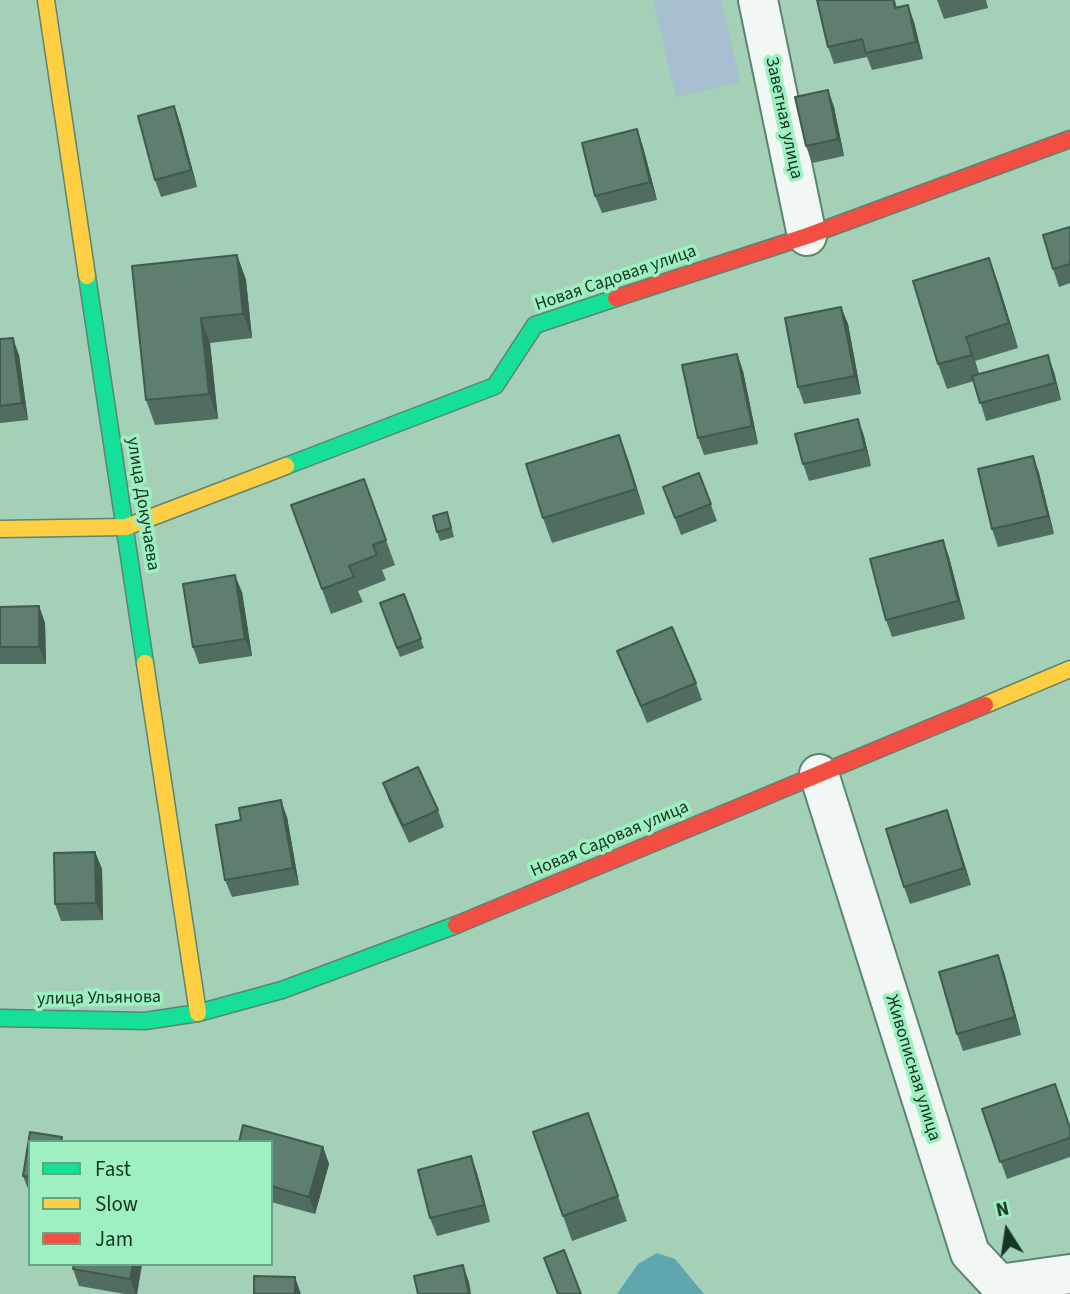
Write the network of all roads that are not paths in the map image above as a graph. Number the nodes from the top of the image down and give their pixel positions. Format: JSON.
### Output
{"nodes":[{"id":1,"x":46,"y":0,"type":"edge"},
{"id":2,"x":758,"y":0,"type":"edge"},
{"id":3,"x":1070,"y":138,"type":"edge"},
{"id":4,"x":807,"y":236,"type":"junction"},
{"id":5,"x":126,"y":527,"type":"junction"},
{"id":6,"x":0,"y":529,"type":"edge"},
{"id":7,"x":1070,"y":669,"type":"edge"},
{"id":8,"x":819,"y":774,"type":"junction"},
{"id":9,"x":198,"y":1013,"type":"junction"},
{"id":10,"x":0,"y":1018,"type":"edge"},
{"id":11,"x":1070,"y":1274,"type":"edge"}],
"edges":[{"from":1,"to":5,"type":"street","name":"улица Докучаева"},
{"from":2,"to":4,"type":"street","name":"Заветная улица"},
{"from":3,"to":4,"type":"street","name":"Новая Садовая улица"},
{"from":4,"to":5,"type":"street","name":"Новая Садовая улица"},
{"from":5,"to":6,"type":"street"},
{"from":5,"to":9,"type":"street","name":"улица Докучаева"},
{"from":7,"to":8,"type":"street","name":"Новая Садовая улица"},
{"from":8,"to":9,"type":"street","name":"Новая Садовая улица"},
{"from":8,"to":11,"type":"street","name":"Живописная улица"},
{"from":9,"to":10,"type":"street","name":"улица Ульянова"}]}
